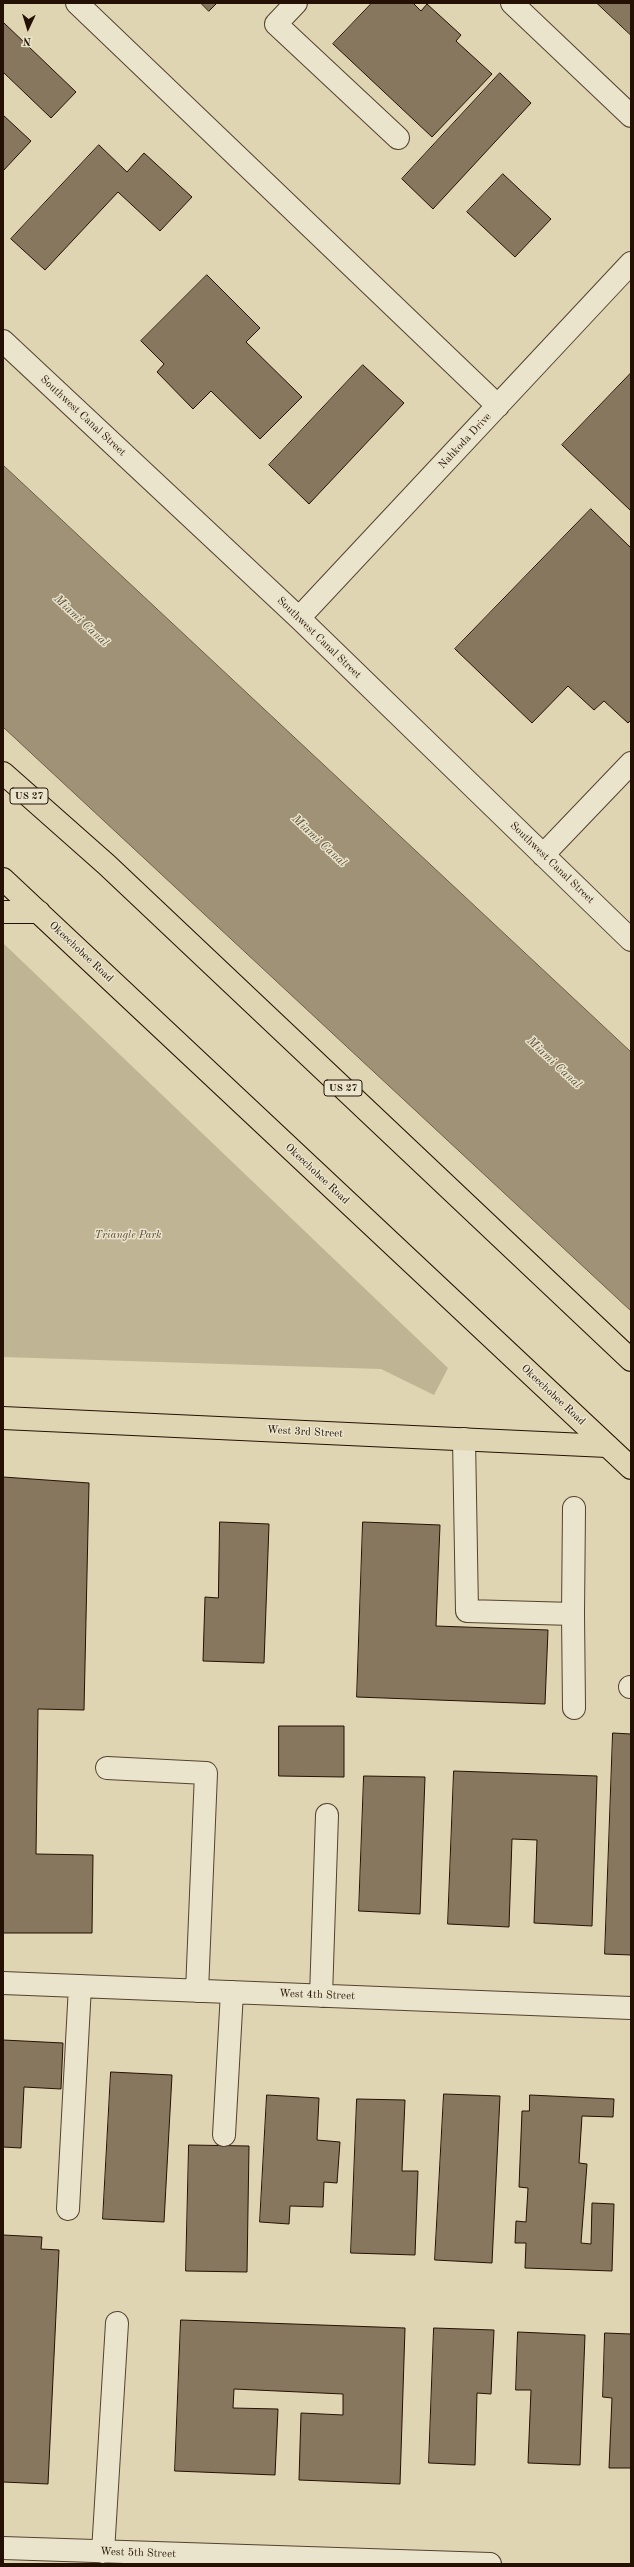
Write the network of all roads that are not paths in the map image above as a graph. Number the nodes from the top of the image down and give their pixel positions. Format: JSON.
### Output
{"nodes":[{"id":1,"x":77,"y":3,"type":"edge"},
{"id":2,"x":296,"y":3,"type":"edge"},
{"id":3,"x":520,"y":6,"type":"edge"},
{"id":4,"x":631,"y":116,"type":"edge"},
{"id":5,"x":398,"y":138,"type":"dead end"},
{"id":6,"x":631,"y":263,"type":"edge"},
{"id":7,"x":3,"y":341,"type":"edge"},
{"id":8,"x":498,"y":406,"type":"junction"},
{"id":9,"x":299,"y":618,"type":"junction"},
{"id":10,"x":631,"y":763,"type":"edge"},
{"id":11,"x":3,"y":774,"type":"edge"},
{"id":12,"x":543,"y":855,"type":"junction"},
{"id":13,"x":3,"y":879,"type":"edge"},
{"id":14,"x":3,"y":912,"type":"edge"},
{"id":15,"x":38,"y":912,"type":"junction"},
{"id":16,"x":630,"y":937,"type":"edge"},
{"id":17,"x":631,"y":1360,"type":"edge"},
{"id":18,"x":3,"y":1418,"type":"edge"},
{"id":19,"x":464,"y":1439,"type":"junction"},
{"id":20,"x":607,"y":1446,"type":"junction"},
{"id":21,"x":631,"y":1452,"type":"edge"},
{"id":22,"x":631,"y":1468,"type":"edge"},
{"id":23,"x":574,"y":1508,"type":"dead end"},
{"id":24,"x":573,"y":1614,"type":"junction"},
{"id":25,"x":574,"y":1708,"type":"dead end"},
{"id":26,"x":107,"y":1768,"type":"dead end"},
{"id":27,"x":327,"y":1815,"type":"dead end"},
{"id":28,"x":3,"y":1983,"type":"edge"},
{"id":29,"x":80,"y":1986,"type":"junction"},
{"id":30,"x":198,"y":1991,"type":"junction"},
{"id":31,"x":232,"y":1992,"type":"junction"},
{"id":32,"x":321,"y":1996,"type":"junction"},
{"id":33,"x":631,"y":2008,"type":"edge"},
{"id":34,"x":224,"y":2135,"type":"dead end"},
{"id":35,"x":68,"y":2209,"type":"dead end"},
{"id":36,"x":117,"y":2323,"type":"dead end"},
{"id":37,"x":3,"y":2548,"type":"edge"},
{"id":38,"x":103,"y":2552,"type":"junction"},
{"id":39,"x":480,"y":2564,"type":"edge"},
{"id":40,"x":490,"y":2564,"type":"edge"}],
"edges":[{"from":1,"to":8,"type":"street"},
{"from":2,"to":5,"type":"street"},
{"from":3,"to":4,"type":"street"},
{"from":6,"to":8,"type":"street","name":"Nahkoda Drive"},
{"from":7,"to":9,"type":"street","name":"Southwest Canal Street"},
{"from":8,"to":9,"type":"street","name":"Nahkoda Drive"},
{"from":9,"to":12,"type":"street","name":"Southwest Canal Street"},
{"from":10,"to":12,"type":"street"},
{"from":11,"to":17,"type":"main road","number":"US 27"},
{"from":12,"to":16,"type":"street","name":"Southwest Canal Street"},
{"from":13,"to":15,"type":"main road","name":"Okeechobee Road"},
{"from":14,"to":15,"type":"main road"},
{"from":15,"to":20,"type":"main road","name":"Okeechobee Road"},
{"from":18,"to":19,"type":"main road","name":"West 3rd Street"},
{"from":19,"to":20,"type":"main road","name":"West 3rd Street"},
{"from":19,"to":24,"type":"street"},
{"from":20,"to":21,"type":"main road","name":"West 3rd Street"},
{"from":20,"to":22,"type":"main road","name":"Okeechobee Road"},
{"from":23,"to":24,"type":"street"},
{"from":24,"to":25,"type":"street"},
{"from":26,"to":30,"type":"street"},
{"from":27,"to":32,"type":"street"},
{"from":28,"to":29,"type":"street","name":"West 4th Street"},
{"from":29,"to":30,"type":"street","name":"West 4th Street"},
{"from":29,"to":35,"type":"street"},
{"from":30,"to":31,"type":"street","name":"West 4th Street"},
{"from":31,"to":32,"type":"street","name":"West 4th Street"},
{"from":31,"to":34,"type":"street"},
{"from":32,"to":33,"type":"street","name":"West 4th Street"},
{"from":36,"to":38,"type":"street"},
{"from":37,"to":38,"type":"street","name":"West 5th Street"},
{"from":38,"to":39,"type":"street","name":"West 5th Street"},
{"from":39,"to":40,"type":"street","name":"West 5th Street"}]}
